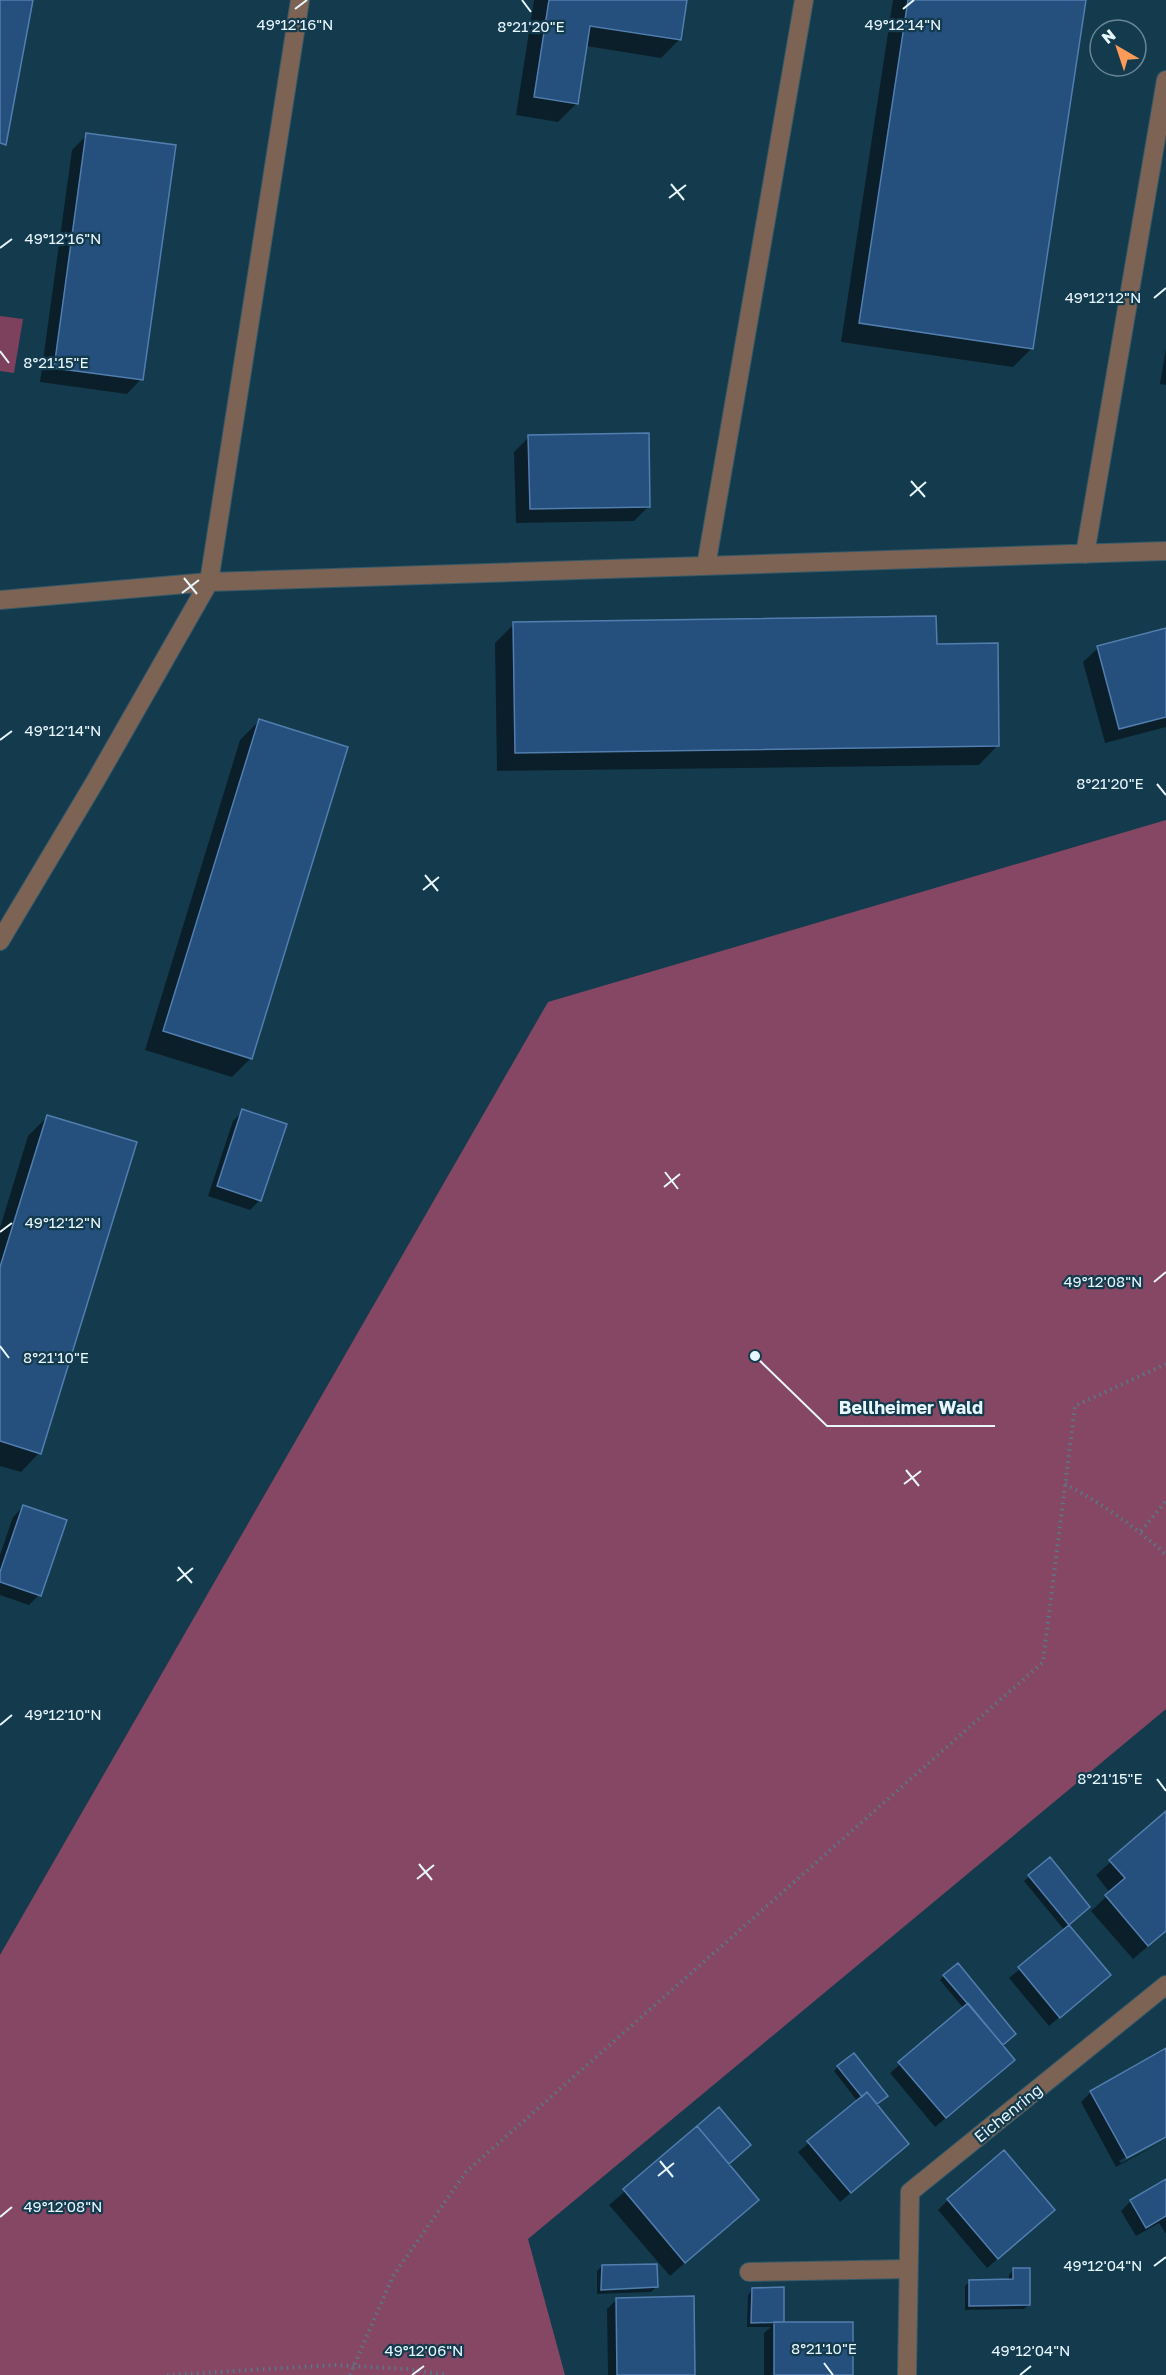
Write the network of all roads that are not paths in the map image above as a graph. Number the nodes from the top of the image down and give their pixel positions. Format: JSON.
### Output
{"nodes":[{"id":1,"x":300,"y":0,"type":"edge"},
{"id":2,"x":804,"y":0,"type":"edge"},
{"id":3,"x":1166,"y":80,"type":"edge"},
{"id":4,"x":1166,"y":551,"type":"edge"},
{"id":5,"x":1085,"y":554,"type":"junction"},
{"id":6,"x":706,"y":566,"type":"junction"},
{"id":7,"x":209,"y":582,"type":"junction"},
{"id":8,"x":0,"y":600,"type":"edge"},
{"id":9,"x":0,"y":941,"type":"edge"},
{"id":10,"x":1166,"y":1985,"type":"edge"},
{"id":11,"x":908,"y":2269,"type":"junction"},
{"id":12,"x":749,"y":2272,"type":"dead end"},
{"id":13,"x":907,"y":2375,"type":"edge"}],
"edges":[{"from":1,"to":7,"type":"street"},
{"from":2,"to":6,"type":"street"},
{"from":3,"to":5,"type":"street"},
{"from":4,"to":5,"type":"street"},
{"from":5,"to":6,"type":"street"},
{"from":6,"to":7,"type":"street"},
{"from":7,"to":8,"type":"street"},
{"from":7,"to":9,"type":"street"},
{"from":10,"to":11,"type":"street","name":"Eichenring"},
{"from":11,"to":12,"type":"street"},
{"from":11,"to":13,"type":"street","name":"Eichenring"}]}
